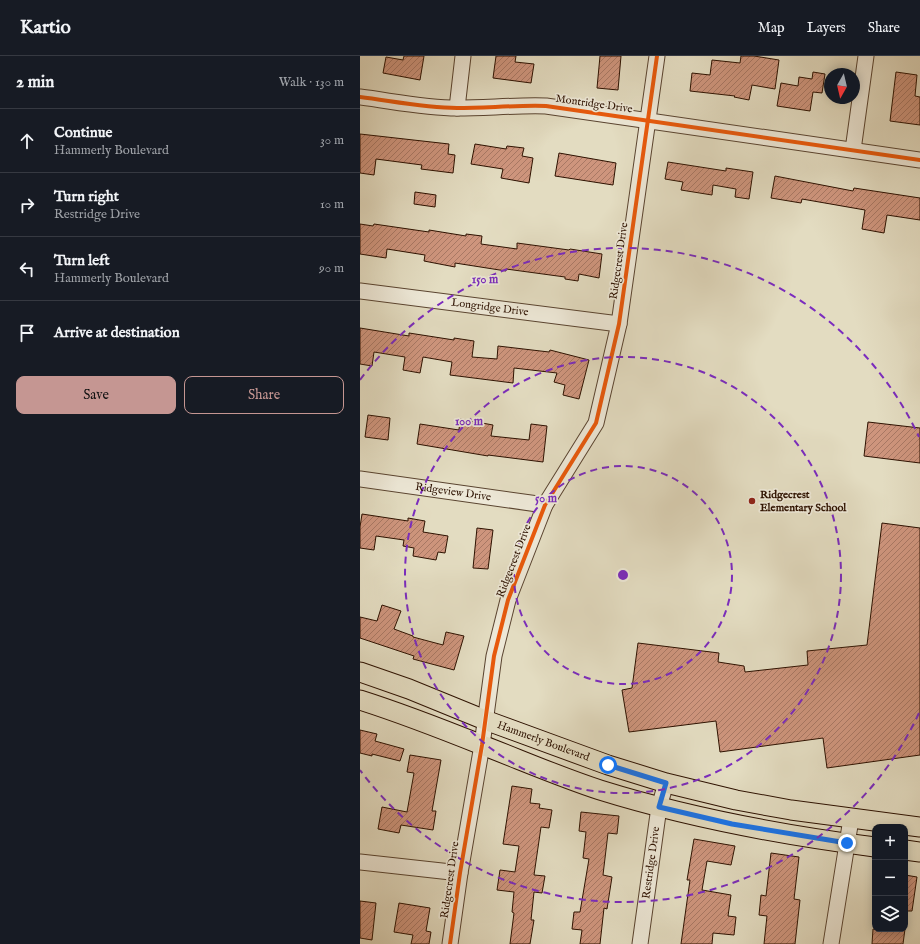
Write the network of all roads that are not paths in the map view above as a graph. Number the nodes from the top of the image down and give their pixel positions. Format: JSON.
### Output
{"nodes":[{"id":1,"x":464,"y":56,"type":"edge"},
{"id":2,"x":656,"y":56,"type":"edge"},
{"id":3,"x":866,"y":56,"type":"edge"},
{"id":4,"x":360,"y":97,"type":"edge"},
{"id":5,"x":457,"y":108,"type":"junction"},
{"id":6,"x":648,"y":121,"type":"junction"},
{"id":7,"x":853,"y":150,"type":"junction"},
{"id":8,"x":920,"y":160,"type":"edge"},
{"id":9,"x":360,"y":291,"type":"edge"},
{"id":10,"x":619,"y":324,"type":"junction"},
{"id":11,"x":360,"y":479,"type":"edge"},
{"id":12,"x":545,"y":505,"type":"junction"},
{"id":13,"x":360,"y":672,"type":"edge"},
{"id":14,"x":360,"y":700,"type":"edge"},
{"id":15,"x":486,"y":720,"type":"junction"},
{"id":16,"x":482,"y":745,"type":"junction"},
{"id":17,"x":666,"y":783,"type":"junction"},
{"id":18,"x":659,"y":807,"type":"junction"},
{"id":19,"x":851,"y":819,"type":"junction"},
{"id":20,"x":920,"y":827,"type":"edge"},
{"id":21,"x":847,"y":843,"type":"junction"},
{"id":22,"x":872,"y":847,"type":"edge"},
{"id":23,"x":908,"y":850,"type":"edge"},
{"id":24,"x":920,"y":852,"type":"edge"},
{"id":25,"x":360,"y":862,"type":"edge"},
{"id":26,"x":460,"y":873,"type":"junction"},
{"id":27,"x":450,"y":944,"type":"edge"},
{"id":28,"x":640,"y":944,"type":"edge"},
{"id":29,"x":831,"y":944,"type":"edge"}],
"edges":[{"from":1,"to":5,"type":"street"},
{"from":2,"to":6,"type":"street","name":"Ridgecrest Drive"},
{"from":3,"to":7,"type":"street"},
{"from":4,"to":5,"type":"street","name":"Montridge Drive"},
{"from":5,"to":6,"type":"street","name":"Montridge Drive"},
{"from":6,"to":7,"type":"street","name":"Montridge Drive"},
{"from":6,"to":10,"type":"street","name":"Ridgecrest Drive"},
{"from":7,"to":8,"type":"street","name":"Montridge Drive"},
{"from":9,"to":10,"type":"street","name":"Longridge Drive"},
{"from":10,"to":12,"type":"street","name":"Ridgecrest Drive"},
{"from":11,"to":12,"type":"street","name":"Ridgeview Drive"},
{"from":12,"to":15,"type":"street","name":"Ridgecrest Drive"},
{"from":13,"to":15,"type":"main road","name":"Hammerly Boulevard"},
{"from":14,"to":16,"type":"main road"},
{"from":15,"to":16,"type":"street","name":"Ridgecrest Drive"},
{"from":15,"to":17,"type":"main road","name":"Hammerly Boulevard"},
{"from":16,"to":18,"type":"main road"},
{"from":16,"to":26,"type":"street","name":"Ridgecrest Drive"},
{"from":17,"to":18,"type":"street","name":"Restridge Drive"},
{"from":17,"to":19,"type":"main road","name":"Hammerly Boulevard"},
{"from":18,"to":21,"type":"main road"},
{"from":18,"to":28,"type":"street","name":"Restridge Drive"},
{"from":19,"to":20,"type":"main road","name":"Hammerly Boulevard"},
{"from":19,"to":21,"type":"street"},
{"from":21,"to":22,"type":"main road"},
{"from":21,"to":29,"type":"street"},
{"from":23,"to":24,"type":"main road"},
{"from":25,"to":26,"type":"street"},
{"from":26,"to":27,"type":"street","name":"Ridgecrest Drive"}]}
